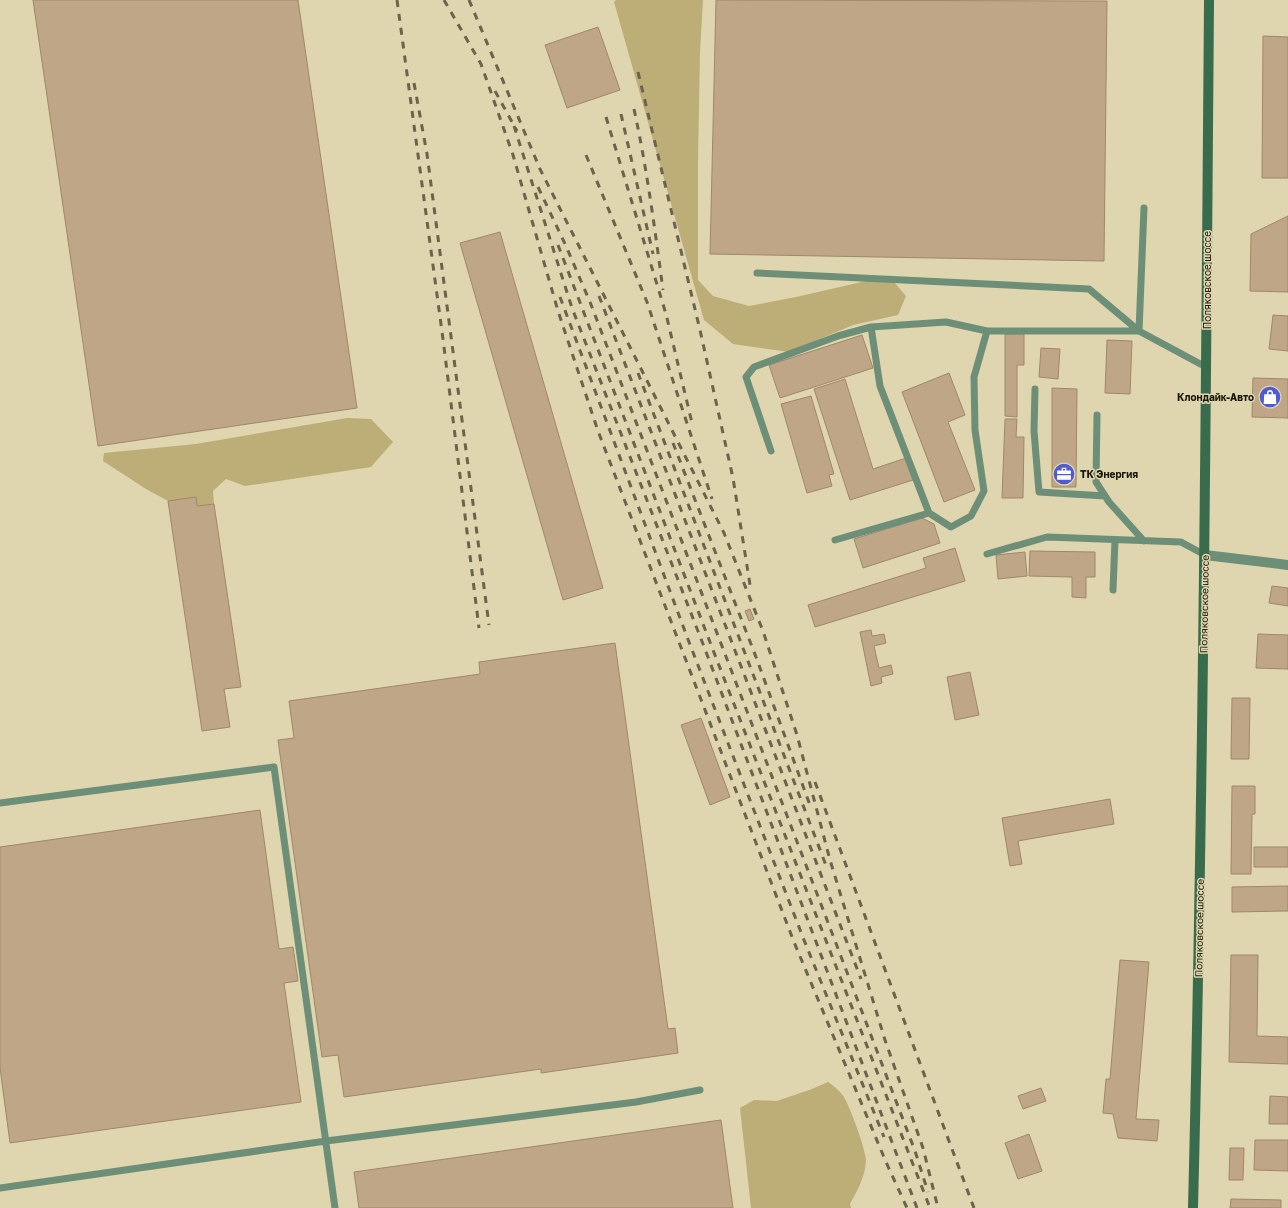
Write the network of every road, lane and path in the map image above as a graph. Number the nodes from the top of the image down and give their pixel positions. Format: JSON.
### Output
{"nodes":[{"id":1,"x":1209,"y":0,"type":"edge"},
{"id":2,"x":1144,"y":208,"type":"dead end"},
{"id":3,"x":757,"y":273,"type":"dead end"},
{"id":4,"x":871,"y":327,"type":"junction"},
{"id":5,"x":987,"y":331,"type":"junction"},
{"id":6,"x":1139,"y":331,"type":"junction"},
{"id":7,"x":1206,"y":367,"type":"junction"},
{"id":8,"x":1035,"y":389,"type":"dead end"},
{"id":9,"x":1097,"y":415,"type":"dead end"},
{"id":10,"x":771,"y":451,"type":"dead end"},
{"id":11,"x":1105,"y":496,"type":"junction"},
{"id":12,"x":929,"y":513,"type":"junction"},
{"id":13,"x":835,"y":540,"type":"dead end"},
{"id":14,"x":1115,"y":540,"type":"junction"},
{"id":15,"x":1144,"y":541,"type":"junction"},
{"id":16,"x":987,"y":554,"type":"dead end"},
{"id":17,"x":1205,"y":555,"type":"junction"},
{"id":18,"x":1288,"y":566,"type":"edge"},
{"id":19,"x":1113,"y":590,"type":"dead end"},
{"id":20,"x":0,"y":803,"type":"edge"},
{"id":21,"x":700,"y":1090,"type":"dead end"},
{"id":22,"x":326,"y":1141,"type":"junction"},
{"id":23,"x":0,"y":1188,"type":"edge"},
{"id":24,"x":335,"y":1208,"type":"edge"},
{"id":25,"x":1193,"y":1208,"type":"edge"}],
"edges":[{"from":1,"to":7,"type":"main road","name":"Поляковское шоссе"},
{"from":2,"to":6,"type":"lane"},
{"from":3,"to":6,"type":"lane"},
{"from":4,"to":5,"type":"lane"},
{"from":4,"to":10,"type":"lane"},
{"from":4,"to":12,"type":"lane"},
{"from":5,"to":6,"type":"lane"},
{"from":5,"to":12,"type":"lane"},
{"from":6,"to":7,"type":"lane"},
{"from":7,"to":17,"type":"main road","name":"Поляковское шоссе"},
{"from":8,"to":11,"type":"lane"},
{"from":9,"to":11,"type":"lane"},
{"from":11,"to":15,"type":"lane"},
{"from":12,"to":13,"type":"lane"},
{"from":14,"to":15,"type":"lane"},
{"from":14,"to":16,"type":"lane"},
{"from":14,"to":19,"type":"lane"},
{"from":15,"to":17,"type":"lane"},
{"from":17,"to":18,"type":"street"},
{"from":17,"to":25,"type":"main road","name":"Поляковское шоссе"},
{"from":20,"to":22,"type":"lane"},
{"from":21,"to":22,"type":"lane"},
{"from":22,"to":23,"type":"lane"},
{"from":22,"to":24,"type":"lane"}]}
